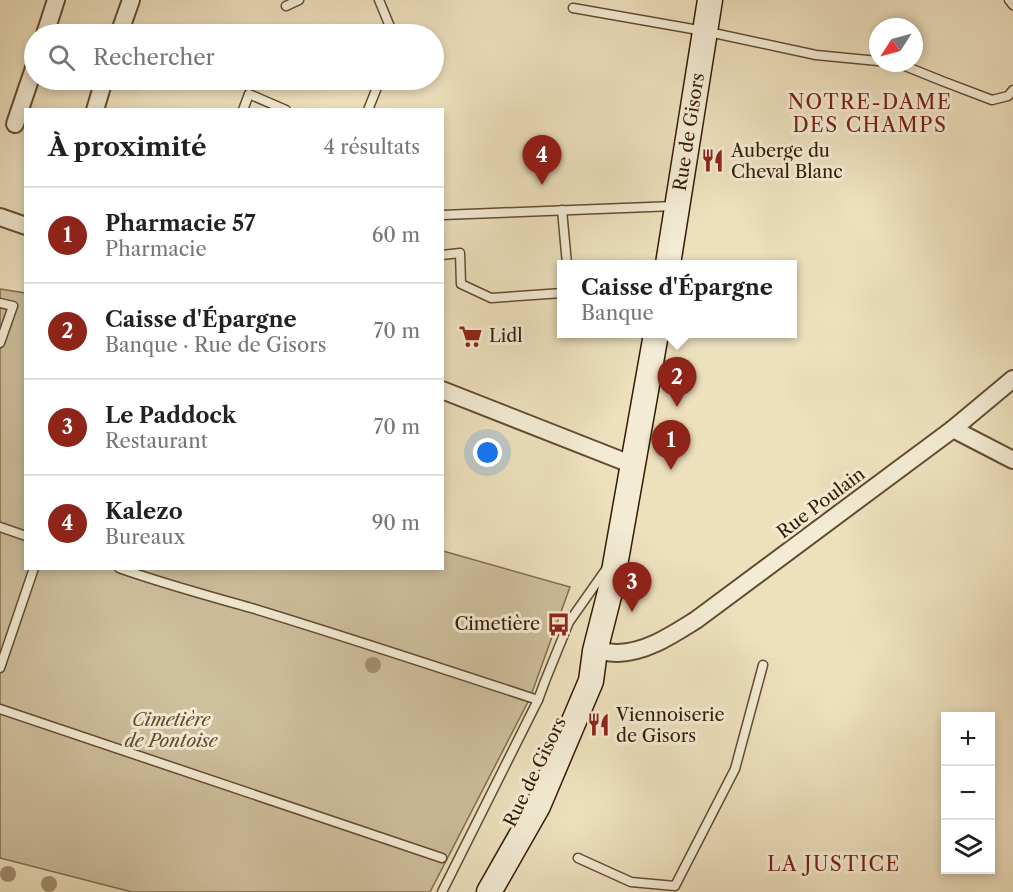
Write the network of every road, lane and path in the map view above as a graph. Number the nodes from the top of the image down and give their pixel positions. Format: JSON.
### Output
{"nodes":[{"id":1,"x":56,"y":0,"type":"edge"},
{"id":2,"x":131,"y":0,"type":"edge"},
{"id":3,"x":299,"y":0,"type":"edge"},
{"id":4,"x":379,"y":0,"type":"edge"},
{"id":5,"x":710,"y":0,"type":"edge"},
{"id":6,"x":1009,"y":0,"type":"edge"},
{"id":7,"x":1013,"y":5,"type":"edge"},
{"id":8,"x":286,"y":6,"type":"dead end"},
{"id":9,"x":573,"y":8,"type":"dead end"},
{"id":10,"x":48,"y":24,"type":"edge"},
{"id":11,"x":123,"y":24,"type":"edge"},
{"id":12,"x":389,"y":24,"type":"edge"},
{"id":13,"x":704,"y":31,"type":"junction"},
{"id":14,"x":869,"y":60,"type":"edge"},
{"id":15,"x":920,"y":72,"type":"edge"},
{"id":16,"x":27,"y":90,"type":"edge"},
{"id":17,"x":101,"y":90,"type":"edge"},
{"id":18,"x":376,"y":90,"type":"edge"},
{"id":19,"x":1013,"y":90,"type":"edge"},
{"id":20,"x":96,"y":108,"type":"edge"},
{"id":21,"x":244,"y":108,"type":"edge"},
{"id":22,"x":281,"y":108,"type":"edge"},
{"id":23,"x":369,"y":108,"type":"edge"},
{"id":24,"x":15,"y":124,"type":"dead end"},
{"id":25,"x":678,"y":206,"type":"junction"},
{"id":26,"x":562,"y":210,"type":"junction"},
{"id":27,"x":444,"y":215,"type":"edge"},
{"id":28,"x":0,"y":217,"type":"edge"},
{"id":29,"x":24,"y":225,"type":"edge"},
{"id":30,"x":444,"y":255,"type":"edge"},
{"id":31,"x":567,"y":260,"type":"edge"},
{"id":32,"x":669,"y":260,"type":"edge"},
{"id":33,"x":557,"y":293,"type":"edge"},
{"id":34,"x":0,"y":303,"type":"edge"},
{"id":35,"x":655,"y":338,"type":"edge"},
{"id":36,"x":0,"y":343,"type":"edge"},
{"id":37,"x":1013,"y":379,"type":"edge"},
{"id":38,"x":444,"y":391,"type":"edge"},
{"id":39,"x":952,"y":429,"type":"junction"},
{"id":40,"x":1013,"y":460,"type":"edge"},
{"id":41,"x":633,"y":465,"type":"junction"},
{"id":42,"x":0,"y":527,"type":"edge"},
{"id":43,"x":24,"y":535,"type":"edge"},
{"id":44,"x":618,"y":553,"type":"junction"},
{"id":45,"x":33,"y":570,"type":"edge"},
{"id":46,"x":124,"y":570,"type":"edge"},
{"id":47,"x":595,"y":651,"type":"junction"},
{"id":48,"x":762,"y":665,"type":"dead end"},
{"id":49,"x":0,"y":668,"type":"edge"},
{"id":50,"x":538,"y":700,"type":"junction"},
{"id":51,"x":0,"y":709,"type":"edge"},
{"id":52,"x":442,"y":858,"type":"dead end"},
{"id":53,"x":578,"y":858,"type":"dead end"},
{"id":54,"x":442,"y":892,"type":"edge"},
{"id":55,"x":473,"y":892,"type":"edge"},
{"id":56,"x":489,"y":892,"type":"edge"}],
"edges":[{"from":1,"to":10,"type":"street"},
{"from":2,"to":11,"type":"street"},
{"from":3,"to":8,"type":"lane"},
{"from":4,"to":12,"type":"lane"},
{"from":5,"to":13,"type":"main road","name":"Rue de Gisors"},
{"from":6,"to":7,"type":"lane"},
{"from":9,"to":13,"type":"lane"},
{"from":13,"to":14,"type":"lane"},
{"from":13,"to":25,"type":"main road","name":"Rue de Gisors"},
{"from":15,"to":19,"type":"lane"},
{"from":16,"to":24,"type":"street"},
{"from":17,"to":20,"type":"street"},
{"from":18,"to":23,"type":"lane"},
{"from":21,"to":22,"type":"lane"},
{"from":25,"to":26,"type":"lane"},
{"from":25,"to":32,"type":"main road","name":"Rue de Gisors"},
{"from":26,"to":27,"type":"lane"},
{"from":26,"to":31,"type":"lane"},
{"from":28,"to":29,"type":"street"},
{"from":30,"to":33,"type":"lane"},
{"from":34,"to":36,"type":"lane"},
{"from":35,"to":41,"type":"main road","name":"Rue de Gisors"},
{"from":37,"to":39,"type":"street","name":"Rue Poulain"},
{"from":38,"to":41,"type":"street"},
{"from":39,"to":40,"type":"street"},
{"from":39,"to":47,"type":"street","name":"Rue Poulain"},
{"from":41,"to":44,"type":"main road","name":"Rue de Gisors"},
{"from":42,"to":43,"type":"lane"},
{"from":44,"to":47,"type":"main road","name":"Rue de Gisors"},
{"from":44,"to":50,"type":"lane"},
{"from":45,"to":49,"type":"lane"},
{"from":46,"to":50,"type":"lane"},
{"from":47,"to":55,"type":"main road","name":"Rue de Gisors"},
{"from":47,"to":56,"type":"main road","name":"Rue de Gisors"},
{"from":48,"to":53,"type":"lane"},
{"from":50,"to":54,"type":"lane"},
{"from":51,"to":52,"type":"lane"}]}
